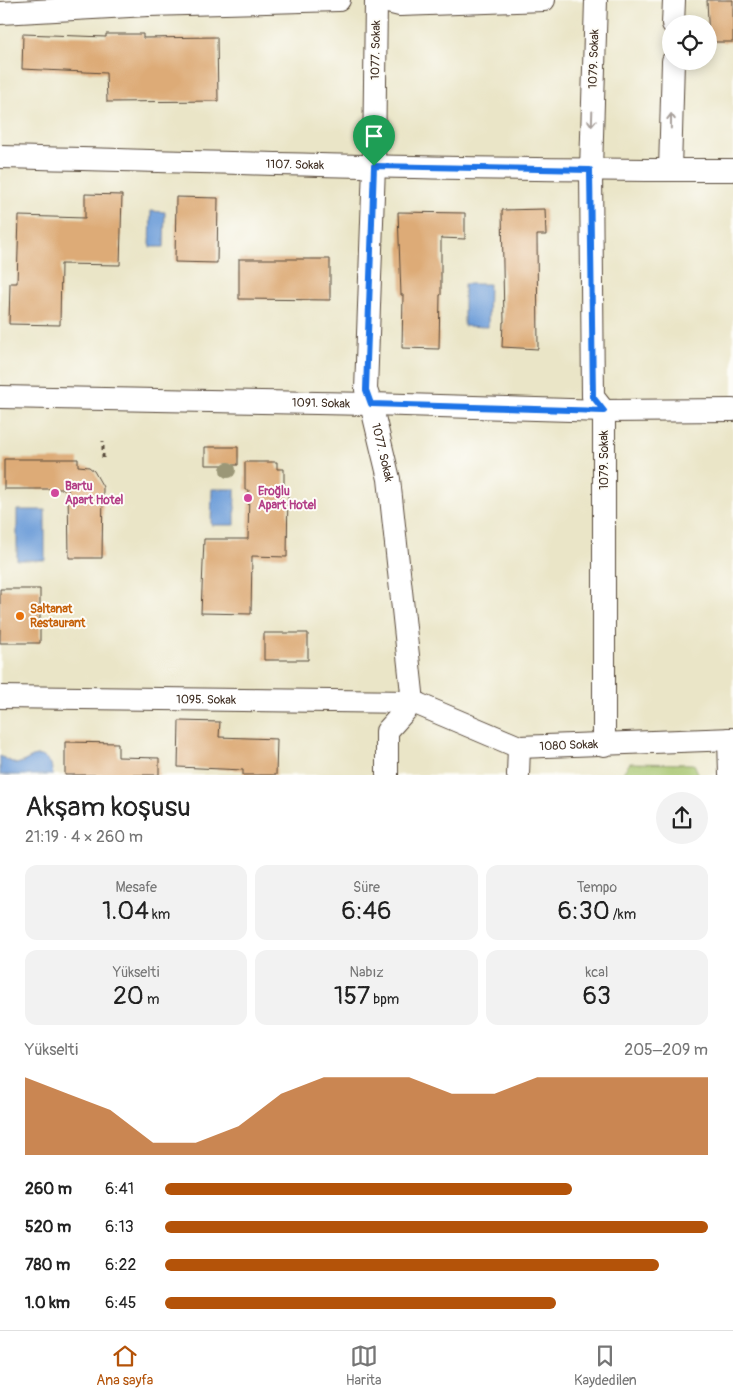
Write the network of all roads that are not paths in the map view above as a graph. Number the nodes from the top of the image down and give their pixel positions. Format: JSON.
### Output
{"nodes":[{"id":1,"x":339,"y":0,"type":"edge"},
{"id":2,"x":376,"y":0,"type":"edge"},
{"id":3,"x":380,"y":0,"type":"edge"},
{"id":4,"x":544,"y":0,"type":"edge"},
{"id":5,"x":596,"y":0,"type":"edge"},
{"id":6,"x":674,"y":0,"type":"edge"},
{"id":7,"x":148,"y":3,"type":"edge"},
{"id":8,"x":0,"y":13,"type":"edge"},
{"id":9,"x":673,"y":15,"type":"edge"},
{"id":10,"x":673,"y":70,"type":"edge"},
{"id":11,"x":0,"y":157,"type":"edge"},
{"id":12,"x":374,"y":166,"type":"junction"},
{"id":13,"x":590,"y":170,"type":"junction"},
{"id":14,"x":670,"y":170,"type":"junction"},
{"id":15,"x":733,"y":170,"type":"edge"},
{"id":16,"x":0,"y":397,"type":"edge"},
{"id":17,"x":371,"y":404,"type":"junction"},
{"id":18,"x":733,"y":410,"type":"edge"},
{"id":19,"x":604,"y":411,"type":"junction"},
{"id":20,"x":0,"y":697,"type":"edge"},
{"id":21,"x":413,"y":702,"type":"junction"},
{"id":22,"x":731,"y":739,"type":"edge"},
{"id":23,"x":604,"y":745,"type":"junction"},
{"id":24,"x":519,"y":747,"type":"junction"},
{"id":25,"x":387,"y":775,"type":"edge"},
{"id":26,"x":518,"y":775,"type":"edge"},
{"id":27,"x":730,"y":775,"type":"edge"}],
"edges":[{"from":1,"to":7,"type":"street"},
{"from":2,"to":12,"type":"street","name":"1077. Sokak"},
{"from":3,"to":4,"type":"street"},
{"from":5,"to":13,"type":"street","name":"1079. Sokak","one_way":true},
{"from":6,"to":9,"type":"street"},
{"from":7,"to":8,"type":"street"},
{"from":14,"to":10,"type":"street","one_way":true},
{"from":11,"to":12,"type":"street","name":"1107. Sokak"},
{"from":12,"to":13,"type":"street","name":"1107. Sokak"},
{"from":12,"to":17,"type":"street","name":"1077. Sokak"},
{"from":13,"to":14,"type":"street","name":"1107. Sokak"},
{"from":13,"to":19,"type":"street","name":"1079. Sokak"},
{"from":14,"to":15,"type":"street","name":"1107. Sokak"},
{"from":16,"to":17,"type":"street","name":"1091. Sokak"},
{"from":17,"to":19,"type":"street","name":"1091. Sokak"},
{"from":17,"to":21,"type":"street","name":"1077. Sokak"},
{"from":18,"to":19,"type":"street","name":"1091. Sokak"},
{"from":19,"to":23,"type":"street","name":"1079. Sokak"},
{"from":20,"to":21,"type":"street","name":"1095. Sokak"},
{"from":21,"to":24,"type":"street","name":"1080 Sokak"},
{"from":21,"to":25,"type":"street"},
{"from":22,"to":23,"type":"street","name":"1080 Sokak"},
{"from":22,"to":27,"type":"street"},
{"from":23,"to":24,"type":"street","name":"1080 Sokak"},
{"from":24,"to":26,"type":"street"}]}
